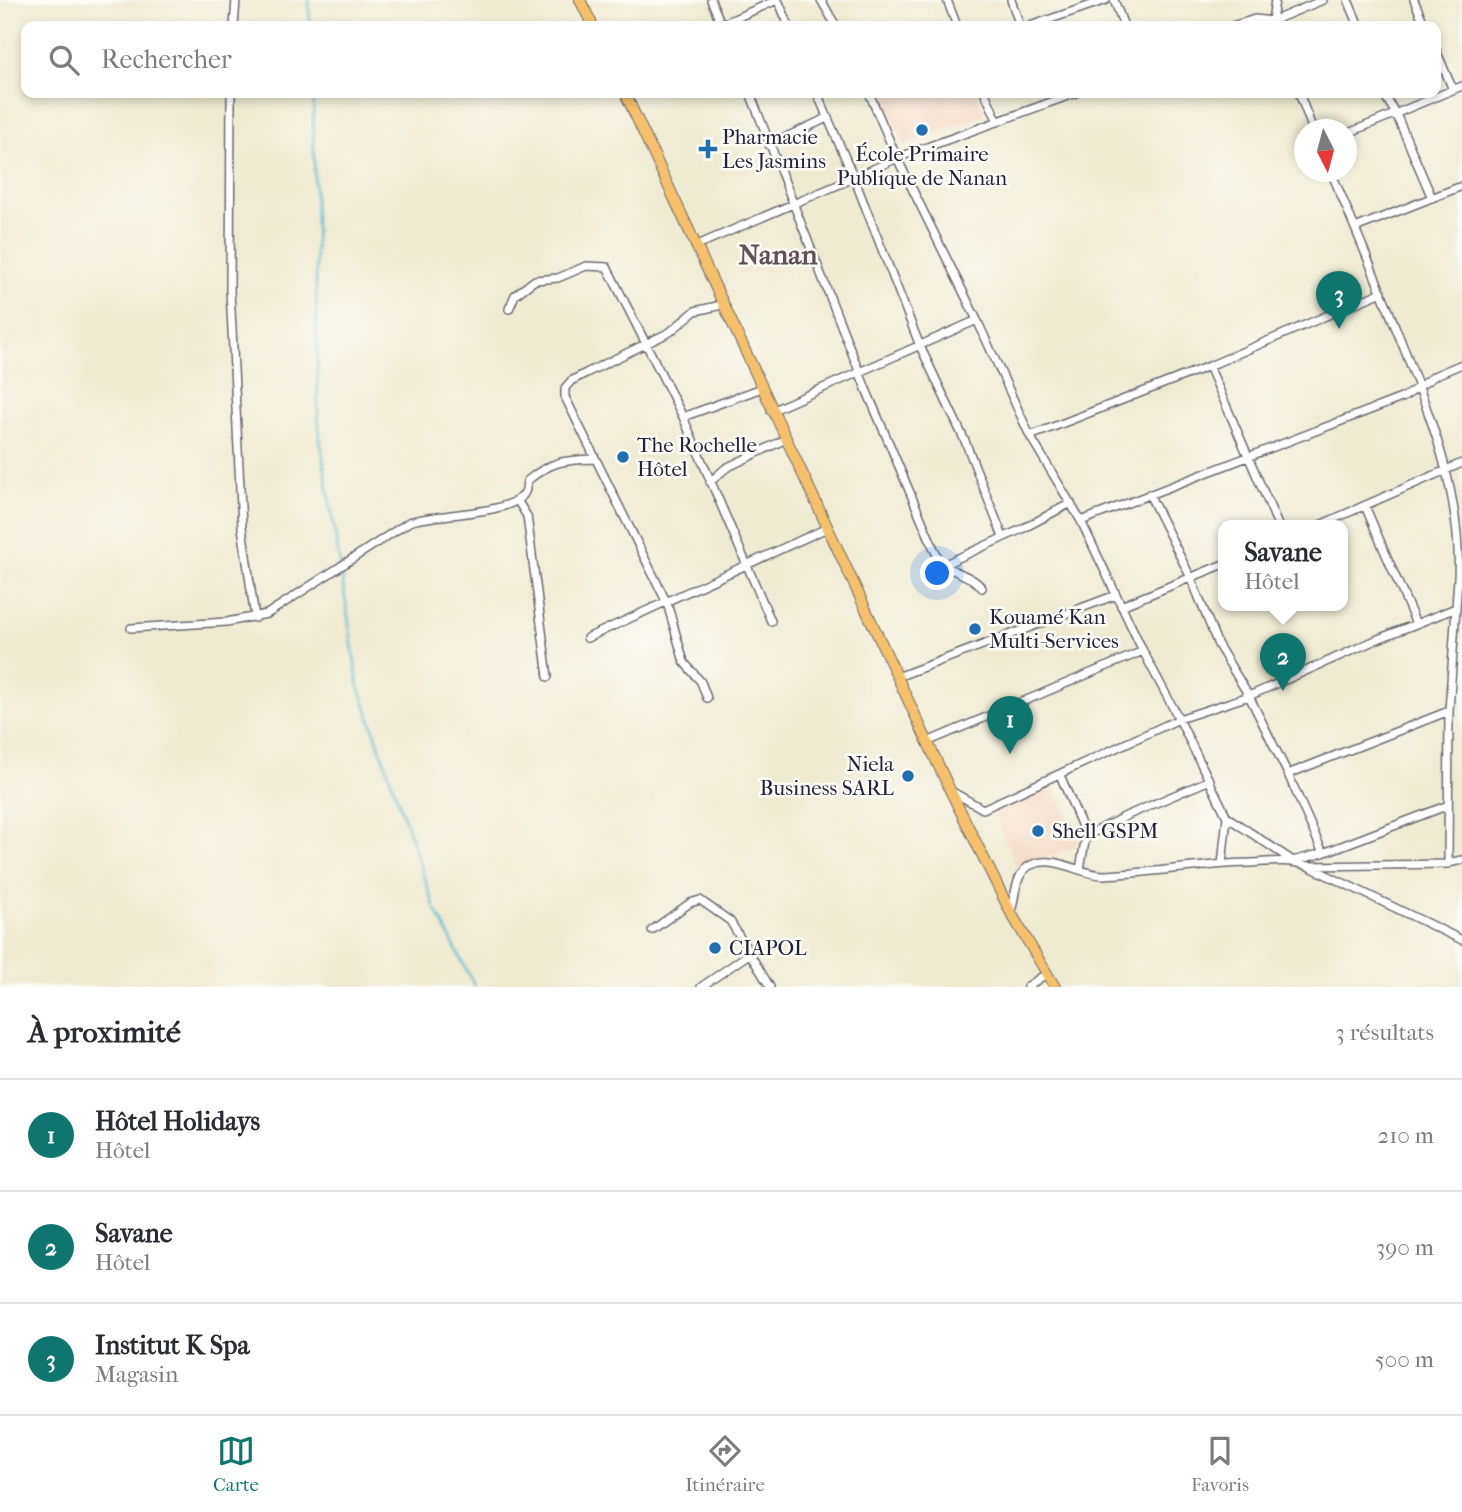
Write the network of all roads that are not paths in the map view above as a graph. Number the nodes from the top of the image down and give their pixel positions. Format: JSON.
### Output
{"nodes":[{"id":1,"x":236,"y":0,"type":"edge"},
{"id":2,"x":580,"y":0,"type":"edge"},
{"id":3,"x":711,"y":0,"type":"edge"},
{"id":4,"x":777,"y":0,"type":"edge"},
{"id":5,"x":821,"y":0,"type":"edge"},
{"id":6,"x":947,"y":0,"type":"edge"},
{"id":7,"x":1011,"y":0,"type":"edge"},
{"id":8,"x":1106,"y":0,"type":"edge"},
{"id":9,"x":1114,"y":0,"type":"edge"},
{"id":10,"x":1275,"y":0,"type":"edge"},
{"id":11,"x":1324,"y":0,"type":"edge"},
{"id":12,"x":1348,"y":0,"type":"edge"},
{"id":13,"x":1414,"y":0,"type":"edge"},
{"id":14,"x":234,"y":21,"type":"edge"},
{"id":15,"x":590,"y":21,"type":"edge"},
{"id":16,"x":718,"y":21,"type":"edge"},
{"id":17,"x":731,"y":21,"type":"edge"},
{"id":18,"x":787,"y":21,"type":"edge"},
{"id":19,"x":833,"y":21,"type":"edge"},
{"id":20,"x":955,"y":21,"type":"edge"},
{"id":21,"x":1018,"y":21,"type":"edge"},
{"id":22,"x":1045,"y":21,"type":"edge"},
{"id":23,"x":1122,"y":21,"type":"edge"},
{"id":24,"x":1273,"y":21,"type":"edge"},
{"id":25,"x":1279,"y":21,"type":"edge"},
{"id":26,"x":1357,"y":21,"type":"edge"},
{"id":27,"x":1423,"y":21,"type":"edge"},
{"id":28,"x":1441,"y":62,"type":"edge"},
{"id":29,"x":1462,"y":86,"type":"edge"},
{"id":30,"x":1453,"y":90,"type":"junction"},
{"id":31,"x":1441,"y":95,"type":"edge"},
{"id":32,"x":231,"y":98,"type":"edge"},
{"id":33,"x":627,"y":98,"type":"edge"},
{"id":34,"x":752,"y":98,"type":"edge"},
{"id":35,"x":819,"y":98,"type":"edge"},
{"id":36,"x":871,"y":98,"type":"edge"},
{"id":37,"x":987,"y":98,"type":"edge"},
{"id":38,"x":1063,"y":98,"type":"edge"},
{"id":39,"x":1301,"y":98,"type":"edge"},
{"id":40,"x":1386,"y":98,"type":"edge"},
{"id":41,"x":1434,"y":98,"type":"edge"},
{"id":42,"x":1396,"y":114,"type":"junction"},
{"id":43,"x":827,"y":118,"type":"junction"},
{"id":44,"x":1309,"y":119,"type":"edge"},
{"id":45,"x":998,"y":122,"type":"junction"},
{"id":46,"x":1357,"y":130,"type":"edge"},
{"id":47,"x":769,"y":145,"type":"junction"},
{"id":48,"x":897,"y":158,"type":"junction"},
{"id":49,"x":854,"y":178,"type":"junction"},
{"id":50,"x":1335,"y":182,"type":"edge"},
{"id":51,"x":1462,"y":186,"type":"edge"},
{"id":52,"x":1432,"y":198,"type":"junction"},
{"id":53,"x":793,"y":205,"type":"junction"},
{"id":54,"x":1356,"y":228,"type":"junction"},
{"id":55,"x":695,"y":246,"type":"junction"},
{"id":56,"x":1381,"y":292,"type":"junction"},
{"id":57,"x":722,"y":305,"type":"junction"},
{"id":58,"x":509,"y":309,"type":"dead end"},
{"id":59,"x":977,"y":320,"type":"junction"},
{"id":60,"x":645,"y":343,"type":"junction"},
{"id":61,"x":920,"y":346,"type":"junction"},
{"id":62,"x":1462,"y":363,"type":"edge"},
{"id":63,"x":1209,"y":366,"type":"junction"},
{"id":64,"x":860,"y":371,"type":"junction"},
{"id":65,"x":1419,"y":387,"type":"junction"},
{"id":66,"x":762,"y":388,"type":"junction"},
{"id":67,"x":771,"y":411,"type":"junction"},
{"id":68,"x":683,"y":417,"type":"junction"},
{"id":69,"x":1030,"y":436,"type":"junction"},
{"id":70,"x":786,"y":439,"type":"junction"},
{"id":71,"x":1248,"y":456,"type":"junction"},
{"id":72,"x":594,"y":459,"type":"junction"},
{"id":73,"x":1462,"y":463,"type":"edge"},
{"id":74,"x":1450,"y":468,"type":"junction"},
{"id":75,"x":710,"y":482,"type":"junction"},
{"id":76,"x":1458,"y":488,"type":"edge"},
{"id":77,"x":1149,"y":494,"type":"junction"},
{"id":78,"x":517,"y":500,"type":"junction"},
{"id":79,"x":1071,"y":503,"type":"junction"},
{"id":80,"x":1365,"y":506,"type":"junction"},
{"id":81,"x":1276,"y":520,"type":"edge"},
{"id":82,"x":1332,"y":520,"type":"edge"},
{"id":83,"x":1081,"y":521,"type":"junction"},
{"id":84,"x":827,"y":528,"type":"junction"},
{"id":85,"x":1003,"y":537,"type":"junction"},
{"id":86,"x":747,"y":565,"type":"junction"},
{"id":87,"x":943,"y":565,"type":"junction"},
{"id":88,"x":1218,"y":566,"type":"edge"},
{"id":89,"x":1191,"y":578,"type":"junction"},
{"id":90,"x":982,"y":588,"type":"dead end"},
{"id":91,"x":1116,"y":595,"type":"junction"},
{"id":92,"x":667,"y":603,"type":"junction"},
{"id":93,"x":1121,"y":606,"type":"junction"},
{"id":94,"x":1456,"y":608,"type":"junction"},
{"id":95,"x":255,"y":618,"type":"junction"},
{"id":96,"x":771,"y":621,"type":"dead end"},
{"id":97,"x":1416,"y":624,"type":"junction"},
{"id":98,"x":131,"y":628,"type":"dead end"},
{"id":99,"x":587,"y":638,"type":"dead end"},
{"id":100,"x":1143,"y":651,"type":"junction"},
{"id":101,"x":548,"y":677,"type":"dead end"},
{"id":102,"x":897,"y":677,"type":"junction"},
{"id":103,"x":1249,"y":696,"type":"junction"},
{"id":104,"x":707,"y":698,"type":"dead end"},
{"id":105,"x":1449,"y":711,"type":"junction"},
{"id":106,"x":1179,"y":719,"type":"junction"},
{"id":107,"x":927,"y":742,"type":"junction"},
{"id":108,"x":1288,"y":774,"type":"junction"},
{"id":109,"x":1060,"y":775,"type":"junction"},
{"id":110,"x":1210,"y":780,"type":"junction"},
{"id":111,"x":950,"y":790,"type":"junction"},
{"id":112,"x":1446,"y":806,"type":"junction"},
{"id":113,"x":1227,"y":817,"type":"junction"},
{"id":114,"x":1086,"y":836,"type":"junction"},
{"id":115,"x":1323,"y":852,"type":"junction"},
{"id":116,"x":1462,"y":860,"type":"edge"},
{"id":117,"x":1293,"y":861,"type":"junction"},
{"id":118,"x":1448,"y":863,"type":"junction"},
{"id":119,"x":1222,"y":864,"type":"junction"},
{"id":120,"x":1308,"y":866,"type":"junction"},
{"id":121,"x":1080,"y":869,"type":"junction"},
{"id":122,"x":1011,"y":913,"type":"junction"},
{"id":123,"x":652,"y":930,"type":"dead end"},
{"id":124,"x":1462,"y":940,"type":"edge"},
{"id":125,"x":749,"y":954,"type":"junction"},
{"id":126,"x":1046,"y":974,"type":"junction"},
{"id":127,"x":701,"y":987,"type":"edge"},
{"id":128,"x":770,"y":987,"type":"edge"},
{"id":129,"x":1027,"y":987,"type":"edge"},
{"id":130,"x":1055,"y":987,"type":"edge"}],
"edges":[{"from":1,"to":14,"type":"street"},
{"from":2,"to":15,"type":"highway"},
{"from":3,"to":16,"type":"street"},
{"from":4,"to":17,"type":"street"},
{"from":4,"to":18,"type":"street"},
{"from":5,"to":19,"type":"street"},
{"from":6,"to":20,"type":"street"},
{"from":7,"to":21,"type":"street"},
{"from":8,"to":22,"type":"street"},
{"from":9,"to":23,"type":"street"},
{"from":10,"to":24,"type":"street"},
{"from":11,"to":25,"type":"street"},
{"from":12,"to":26,"type":"street"},
{"from":13,"to":27,"type":"street"},
{"from":28,"to":30,"type":"street"},
{"from":29,"to":30,"type":"street"},
{"from":30,"to":31,"type":"street"},
{"from":32,"to":95,"type":"street"},
{"from":33,"to":55,"type":"highway"},
{"from":34,"to":47,"type":"street"},
{"from":35,"to":43,"type":"street"},
{"from":36,"to":48,"type":"street"},
{"from":37,"to":45,"type":"street"},
{"from":38,"to":45,"type":"street"},
{"from":39,"to":44,"type":"street"},
{"from":40,"to":42,"type":"street"},
{"from":41,"to":42,"type":"street"},
{"from":42,"to":46,"type":"street"},
{"from":42,"to":52,"type":"street"},
{"from":43,"to":47,"type":"street"},
{"from":43,"to":49,"type":"street"},
{"from":45,"to":48,"type":"street"},
{"from":47,"to":53,"type":"street"},
{"from":48,"to":49,"type":"street"},
{"from":48,"to":59,"type":"street"},
{"from":49,"to":53,"type":"street"},
{"from":49,"to":61,"type":"street"},
{"from":50,"to":54,"type":"street"},
{"from":51,"to":52,"type":"street"},
{"from":52,"to":54,"type":"street"},
{"from":53,"to":55,"type":"street"},
{"from":53,"to":64,"type":"street"},
{"from":54,"to":56,"type":"street"},
{"from":55,"to":57,"type":"highway"},
{"from":56,"to":63,"type":"street"},
{"from":56,"to":65,"type":"street"},
{"from":57,"to":60,"type":"street"},
{"from":57,"to":66,"type":"highway"},
{"from":58,"to":60,"type":"street"},
{"from":59,"to":61,"type":"street"},
{"from":59,"to":69,"type":"street"},
{"from":60,"to":68,"type":"street"},
{"from":60,"to":72,"type":"street"},
{"from":61,"to":64,"type":"street"},
{"from":61,"to":85,"type":"street"},
{"from":62,"to":65,"type":"street"},
{"from":63,"to":69,"type":"street"},
{"from":63,"to":71,"type":"street"},
{"from":64,"to":67,"type":"street"},
{"from":64,"to":87,"type":"street"},
{"from":65,"to":71,"type":"street"},
{"from":65,"to":74,"type":"street"},
{"from":66,"to":67,"type":"highway"},
{"from":66,"to":68,"type":"street"},
{"from":67,"to":70,"type":"highway"},
{"from":68,"to":75,"type":"street"},
{"from":69,"to":79,"type":"street"},
{"from":70,"to":75,"type":"street"},
{"from":70,"to":84,"type":"highway"},
{"from":71,"to":77,"type":"street"},
{"from":71,"to":81,"type":"street"},
{"from":72,"to":78,"type":"street"},
{"from":72,"to":92,"type":"street"},
{"from":73,"to":74,"type":"street"},
{"from":74,"to":76,"type":"street"},
{"from":74,"to":80,"type":"street"},
{"from":75,"to":86,"type":"street"},
{"from":76,"to":94,"type":"street"},
{"from":77,"to":83,"type":"street"},
{"from":77,"to":89,"type":"street"},
{"from":78,"to":95,"type":"street"},
{"from":78,"to":101,"type":"street"},
{"from":79,"to":83,"type":"street"},
{"from":79,"to":85,"type":"street"},
{"from":80,"to":82,"type":"street"},
{"from":80,"to":97,"type":"street"},
{"from":83,"to":91,"type":"street"},
{"from":84,"to":86,"type":"street"},
{"from":84,"to":102,"type":"highway"},
{"from":85,"to":87,"type":"street"},
{"from":86,"to":92,"type":"street"},
{"from":86,"to":96,"type":"street"},
{"from":87,"to":90,"type":"street"},
{"from":88,"to":89,"type":"street"},
{"from":89,"to":93,"type":"street"},
{"from":89,"to":103,"type":"street"},
{"from":91,"to":93,"type":"street"},
{"from":91,"to":102,"type":"street"},
{"from":92,"to":99,"type":"street"},
{"from":92,"to":104,"type":"street"},
{"from":93,"to":100,"type":"street"},
{"from":94,"to":97,"type":"street"},
{"from":94,"to":105,"type":"street"},
{"from":95,"to":98,"type":"street"},
{"from":97,"to":103,"type":"street"},
{"from":100,"to":106,"type":"street"},
{"from":100,"to":107,"type":"street"},
{"from":102,"to":107,"type":"highway"},
{"from":103,"to":106,"type":"street"},
{"from":103,"to":108,"type":"street"},
{"from":105,"to":108,"type":"street"},
{"from":105,"to":112,"type":"street"},
{"from":106,"to":109,"type":"street"},
{"from":106,"to":110,"type":"street"},
{"from":107,"to":111,"type":"highway"},
{"from":108,"to":115,"type":"street"},
{"from":109,"to":111,"type":"street"},
{"from":109,"to":114,"type":"street"},
{"from":110,"to":113,"type":"street"},
{"from":110,"to":114,"type":"street"},
{"from":111,"to":122,"type":"highway"},
{"from":112,"to":115,"type":"street"},
{"from":112,"to":118,"type":"street"},
{"from":113,"to":117,"type":"street"},
{"from":113,"to":119,"type":"street"},
{"from":114,"to":121,"type":"street"},
{"from":115,"to":117,"type":"street"},
{"from":116,"to":118,"type":"street"},
{"from":117,"to":119,"type":"street"},
{"from":117,"to":120,"type":"street"},
{"from":118,"to":120,"type":"street"},
{"from":119,"to":121,"type":"street"},
{"from":120,"to":124,"type":"street"},
{"from":121,"to":122,"type":"street"},
{"from":122,"to":126,"type":"highway"},
{"from":123,"to":125,"type":"street"},
{"from":125,"to":127,"type":"street"},
{"from":125,"to":128,"type":"street"},
{"from":126,"to":129,"type":"street"},
{"from":126,"to":130,"type":"highway"}]}
